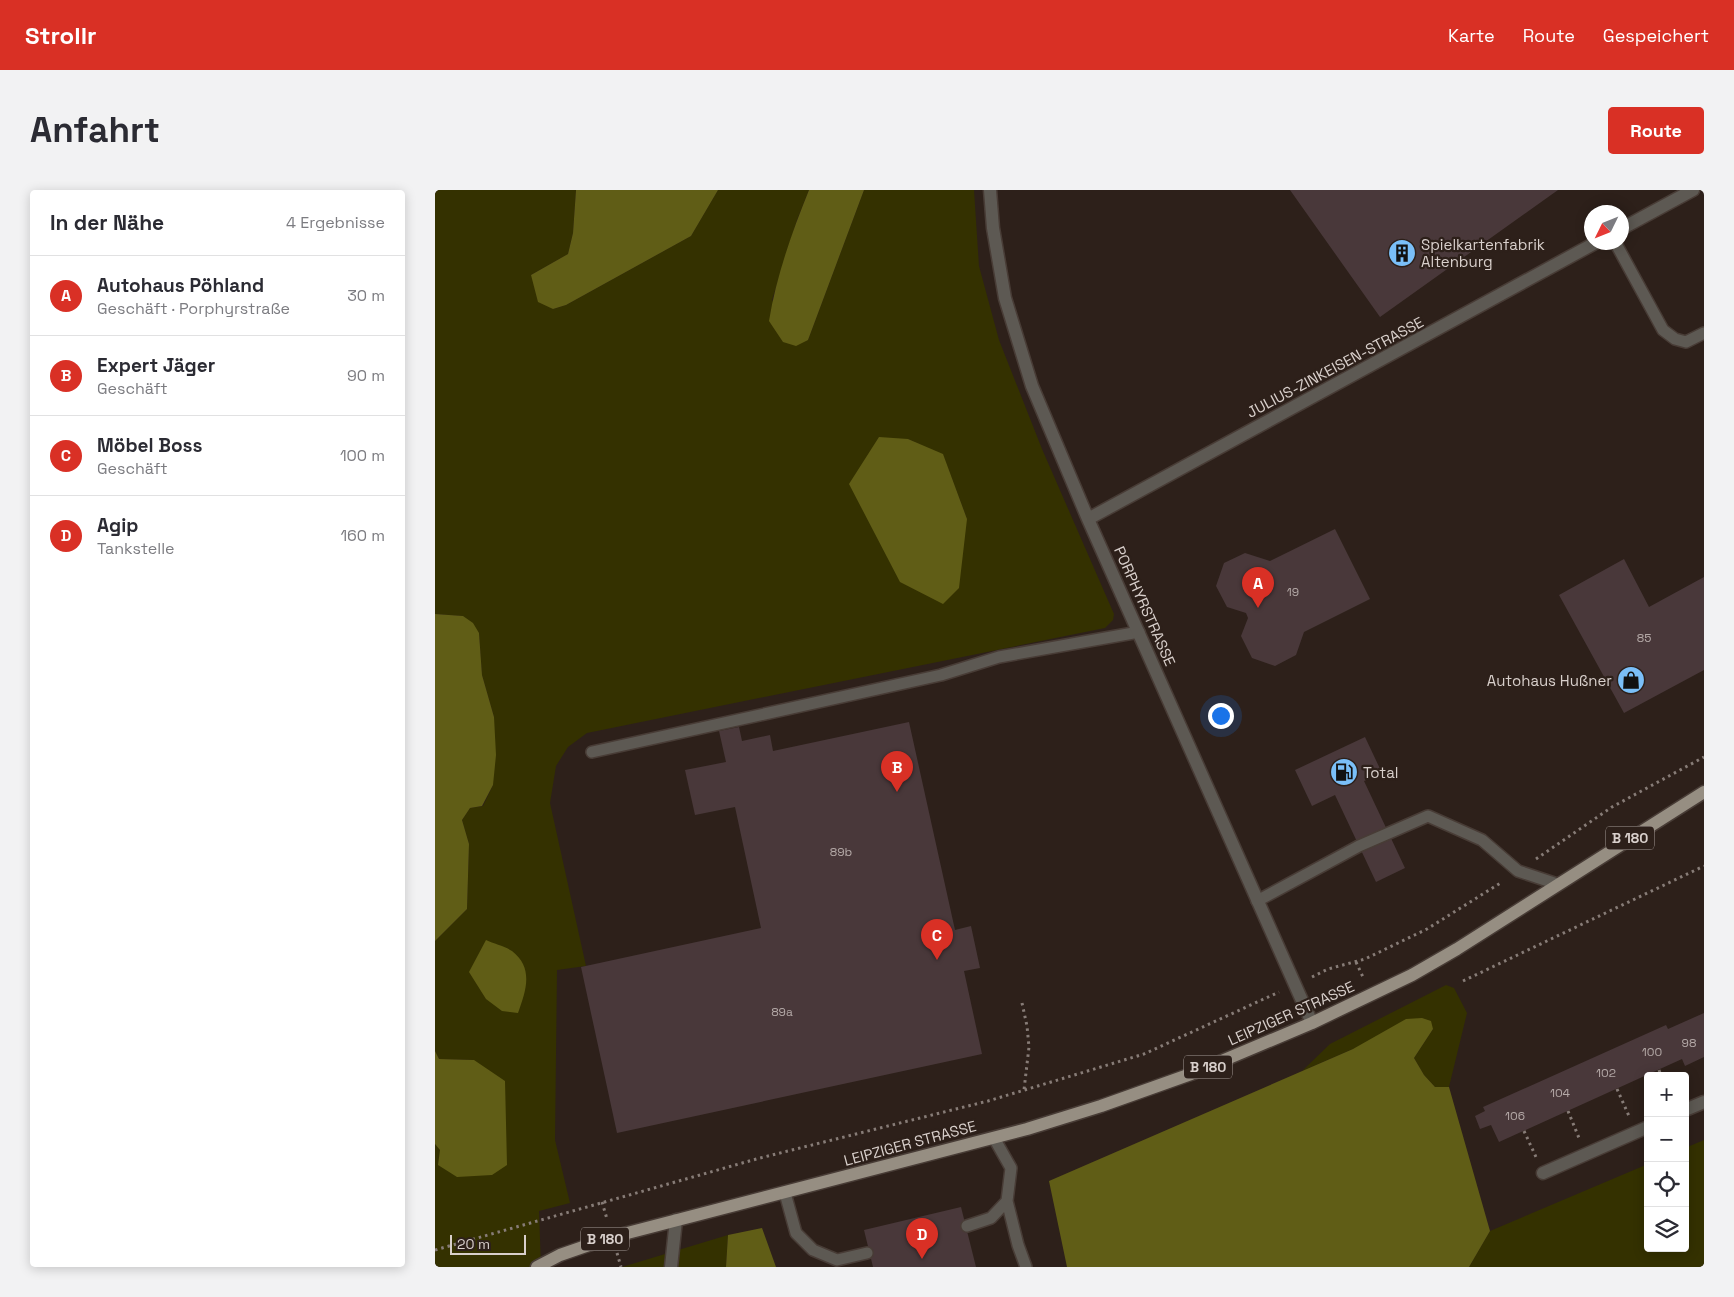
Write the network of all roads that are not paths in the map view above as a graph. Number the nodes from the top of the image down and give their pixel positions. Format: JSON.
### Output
{"nodes":[{"id":1,"x":990,"y":190,"type":"edge"},
{"id":2,"x":1693,"y":190,"type":"edge"},
{"id":3,"x":1629,"y":225,"type":"edge"},
{"id":4,"x":1584,"y":249,"type":"edge"},
{"id":5,"x":1619,"y":250,"type":"edge"},
{"id":6,"x":1704,"y":333,"type":"edge"},
{"id":7,"x":1088,"y":518,"type":"junction"},
{"id":8,"x":1139,"y":632,"type":"junction"},
{"id":9,"x":592,"y":752,"type":"dead end"},
{"id":10,"x":1704,"y":792,"type":"edge"},
{"id":11,"x":1557,"y":884,"type":"junction"},
{"id":12,"x":1257,"y":901,"type":"junction"},
{"id":13,"x":1312,"y":1023,"type":"junction"},
{"id":14,"x":1704,"y":1102,"type":"edge"},
{"id":15,"x":1689,"y":1108,"type":"edge"},
{"id":16,"x":1642,"y":1130,"type":"edge"},
{"id":17,"x":994,"y":1138,"type":"junction"},
{"id":18,"x":1543,"y":1173,"type":"road end"},
{"id":19,"x":785,"y":1193,"type":"junction"},
{"id":20,"x":1007,"y":1201,"type":"junction"},
{"id":21,"x":676,"y":1220,"type":"junction"},
{"id":22,"x":967,"y":1226,"type":"dead end"},
{"id":23,"x":867,"y":1253,"type":"dead end"},
{"id":24,"x":838,"y":1264,"type":"edge"},
{"id":25,"x":537,"y":1267,"type":"edge"},
{"id":26,"x":671,"y":1267,"type":"edge"},
{"id":27,"x":1026,"y":1267,"type":"edge"}],
"edges":[{"from":1,"to":7,"type":"street","name":"PORPHYRSTRASSE"},
{"from":2,"to":3,"type":"street"},
{"from":4,"to":7,"type":"street","name":"JULIUS-ZINKEISEN-STRASSE"},
{"from":5,"to":6,"type":"lane"},
{"from":7,"to":8,"type":"street","name":"PORPHYRSTRASSE"},
{"from":8,"to":9,"type":"lane"},
{"from":8,"to":12,"type":"street","name":"PORPHYRSTRASSE"},
{"from":10,"to":11,"type":"main road","name":"LEIPZIGER STRASSE","number":"B 180"},
{"from":11,"to":12,"type":"lane"},
{"from":11,"to":13,"type":"main road","name":"LEIPZIGER STRASSE","number":"B 180"},
{"from":12,"to":13,"type":"street","name":"PORPHYRSTRASSE"},
{"from":13,"to":17,"type":"main road","name":"LEIPZIGER STRASSE","number":"B 180"},
{"from":14,"to":15,"type":"street"},
{"from":16,"to":18,"type":"street"},
{"from":17,"to":19,"type":"main road","name":"LEIPZIGER STRASSE","number":"B 180"},
{"from":17,"to":20,"type":"lane"},
{"from":19,"to":21,"type":"main road","name":"LEIPZIGER STRASSE","number":"B 180"},
{"from":19,"to":24,"type":"lane"},
{"from":20,"to":22,"type":"lane"},
{"from":20,"to":27,"type":"lane"},
{"from":21,"to":25,"type":"main road","name":"LEIPZIGER STRASSE","number":"B 180"},
{"from":21,"to":26,"type":"street"},
{"from":23,"to":24,"type":"lane"}]}
